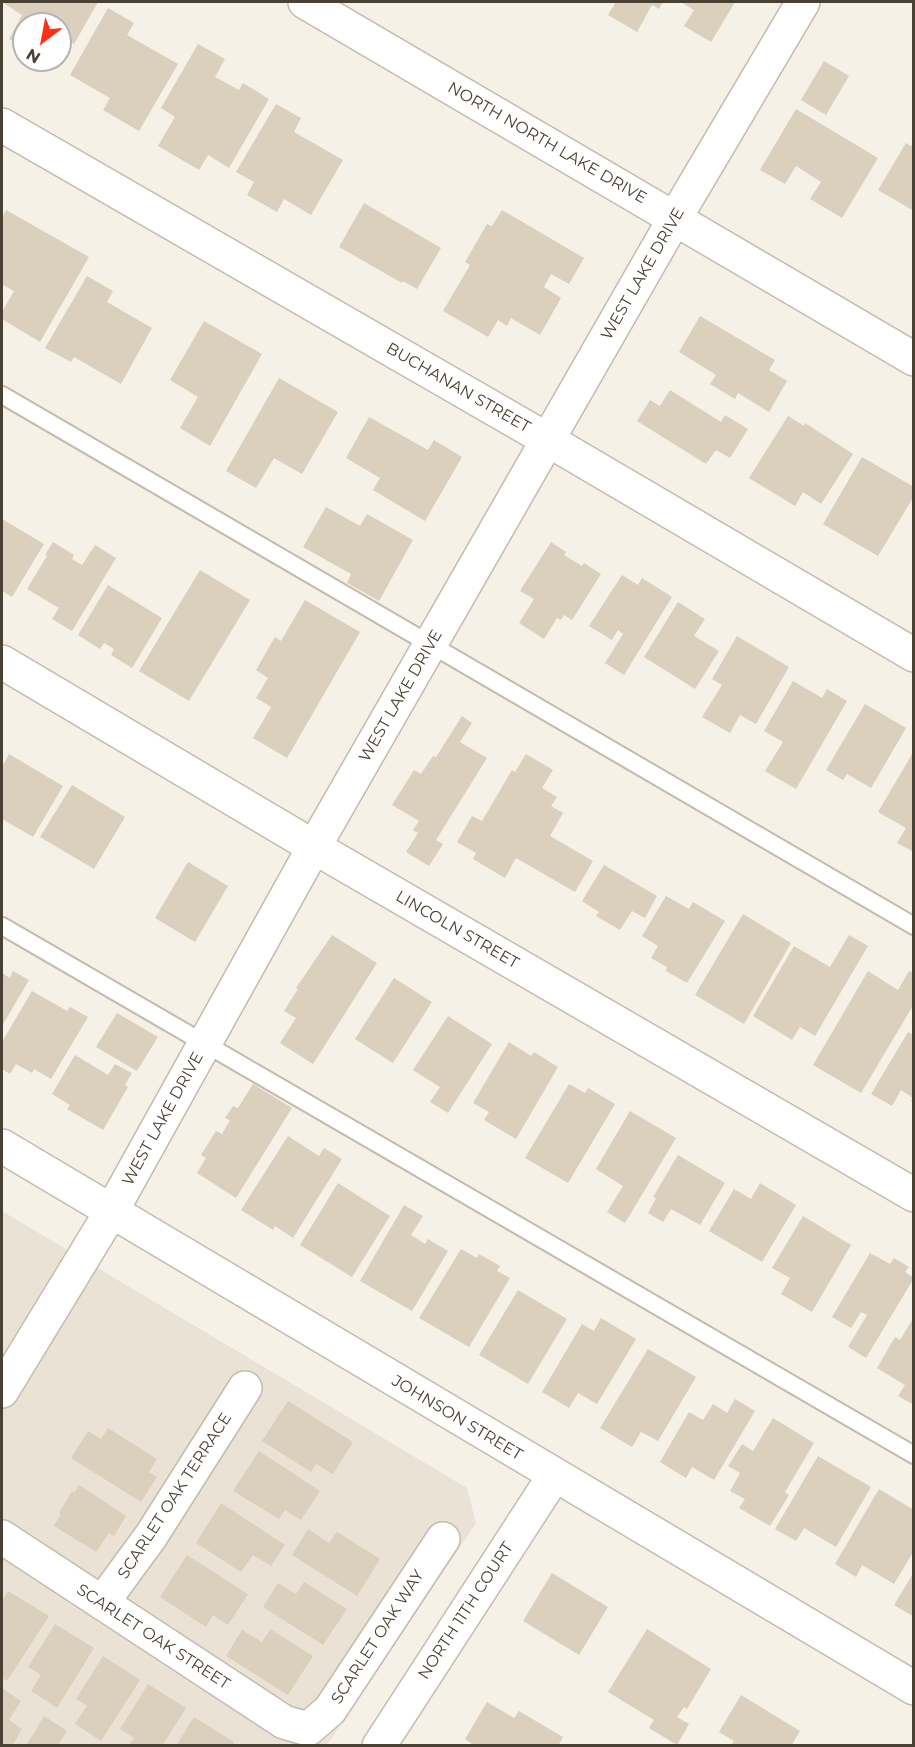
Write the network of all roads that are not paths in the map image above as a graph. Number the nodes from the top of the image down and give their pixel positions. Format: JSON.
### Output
{"nodes":[{"id":1,"x":305,"y":2,"type":"edge"},
{"id":2,"x":803,"y":2,"type":"edge"},
{"id":3,"x":2,"y":125,"type":"edge"},
{"id":4,"x":675,"y":218,"type":"junction"},
{"id":5,"x":914,"y":359,"type":"edge"},
{"id":6,"x":2,"y":395,"type":"edge"},
{"id":7,"x":548,"y":440,"type":"junction"},
{"id":8,"x":430,"y":645,"type":"junction"},
{"id":9,"x":914,"y":655,"type":"edge"},
{"id":10,"x":2,"y":662,"type":"edge"},
{"id":11,"x":314,"y":847,"type":"junction"},
{"id":12,"x":2,"y":926,"type":"edge"},
{"id":13,"x":914,"y":926,"type":"edge"},
{"id":14,"x":205,"y":1043,"type":"junction"},
{"id":15,"x":2,"y":1146,"type":"edge"},
{"id":16,"x":914,"y":1195,"type":"edge"},
{"id":17,"x":111,"y":1212,"type":"junction"},
{"id":18,"x":246,"y":1388,"type":"dead end"},
{"id":19,"x":2,"y":1391,"type":"edge"},
{"id":20,"x":914,"y":1455,"type":"edge"},
{"id":21,"x":554,"y":1476,"type":"junction"},
{"id":22,"x":2,"y":1537,"type":"edge"},
{"id":23,"x":442,"y":1539,"type":"dead end"},
{"id":24,"x":102,"y":1603,"type":"junction"},
{"id":25,"x":914,"y":1688,"type":"edge"},
{"id":26,"x":308,"y":1729,"type":"joint"},
{"id":27,"x":379,"y":1746,"type":"edge"}],
"edges":[{"from":1,"to":4,"type":"street","name":"NORTH NORTH LAKE DRIVE"},
{"from":2,"to":4,"type":"street","name":"WEST LAKE DRIVE"},
{"from":3,"to":7,"type":"street","name":"BUCHANAN STREET"},
{"from":4,"to":5,"type":"street","name":"NORTH NORTH LAKE DRIVE"},
{"from":4,"to":7,"type":"street","name":"WEST LAKE DRIVE"},
{"from":6,"to":8,"type":"lane"},
{"from":7,"to":8,"type":"street","name":"WEST LAKE DRIVE"},
{"from":7,"to":9,"type":"street","name":"BUCHANAN STREET"},
{"from":8,"to":11,"type":"street","name":"WEST LAKE DRIVE"},
{"from":8,"to":13,"type":"lane"},
{"from":10,"to":11,"type":"street","name":"LINCOLN STREET"},
{"from":11,"to":14,"type":"street","name":"WEST LAKE DRIVE"},
{"from":11,"to":16,"type":"street","name":"LINCOLN STREET"},
{"from":12,"to":14,"type":"lane"},
{"from":14,"to":17,"type":"street","name":"WEST LAKE DRIVE"},
{"from":14,"to":20,"type":"lane"},
{"from":15,"to":17,"type":"street","name":"JOHNSON STREET"},
{"from":17,"to":19,"type":"street","name":"WEST LAKE DRIVE"},
{"from":17,"to":21,"type":"street","name":"JOHNSON STREET"},
{"from":18,"to":24,"type":"street","name":"SCARLET OAK TERRACE"},
{"from":21,"to":25,"type":"street","name":"JOHNSON STREET"},
{"from":21,"to":27,"type":"street","name":"NORTH 11TH COURT"},
{"from":22,"to":24,"type":"street","name":"SCARLET OAK STREET"},
{"from":23,"to":26,"type":"street","name":"SCARLET OAK WAY"},
{"from":24,"to":26,"type":"street","name":"SCARLET OAK STREET"}]}
